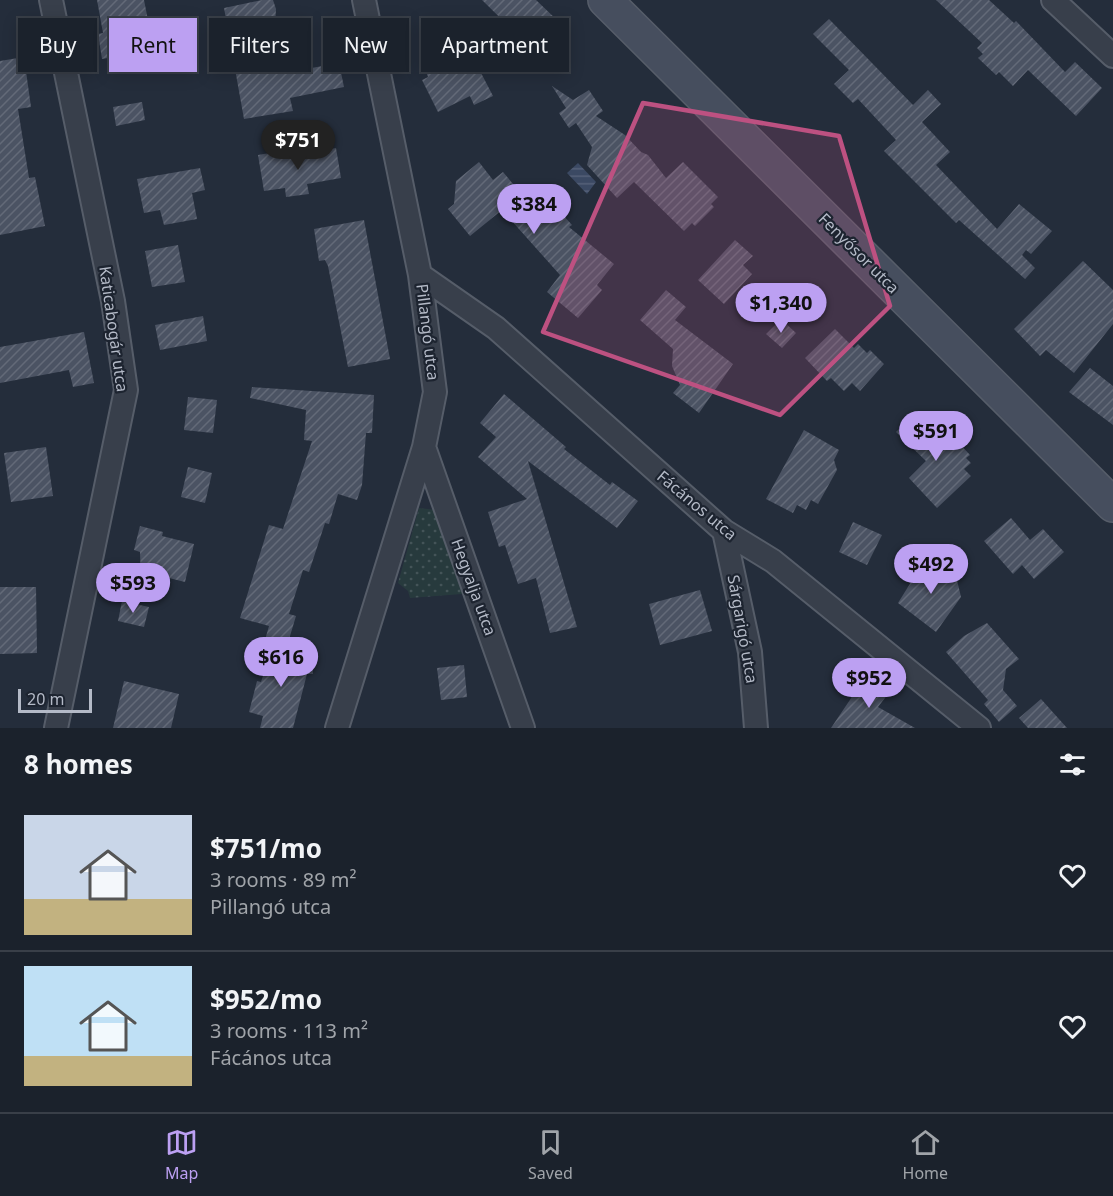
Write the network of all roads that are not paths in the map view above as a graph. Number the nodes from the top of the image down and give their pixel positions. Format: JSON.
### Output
{"nodes":[{"id":1,"x":51,"y":0,"type":"edge"},
{"id":2,"x":364,"y":0,"type":"edge"},
{"id":3,"x":605,"y":0,"type":"edge"},
{"id":4,"x":1053,"y":0,"type":"edge"},
{"id":5,"x":1113,"y":57,"type":"edge"},
{"id":6,"x":420,"y":275,"type":"junction"},
{"id":7,"x":424,"y":447,"type":"junction"},
{"id":8,"x":1113,"y":506,"type":"edge"},
{"id":9,"x":724,"y":531,"type":"junction"},
{"id":10,"x":56,"y":728,"type":"edge"},
{"id":11,"x":337,"y":728,"type":"edge"},
{"id":12,"x":523,"y":728,"type":"edge"},
{"id":13,"x":756,"y":728,"type":"edge"},
{"id":14,"x":979,"y":728,"type":"edge"}],
"edges":[{"from":1,"to":10,"type":"street","name":"Katicabogár utca"},
{"from":2,"to":6,"type":"street","name":"Pillangó utca"},
{"from":3,"to":8,"type":"street","name":"Fenyősor utca"},
{"from":4,"to":5,"type":"street"},
{"from":6,"to":7,"type":"street","name":"Pillangó utca"},
{"from":6,"to":9,"type":"street","name":"Fácános utca"},
{"from":7,"to":11,"type":"street","name":"Pillangó utca"},
{"from":7,"to":12,"type":"street","name":"Hegyalja utca"},
{"from":9,"to":13,"type":"street","name":"Sárgarigó utca"},
{"from":9,"to":14,"type":"street","name":"Fácános utca"}]}
